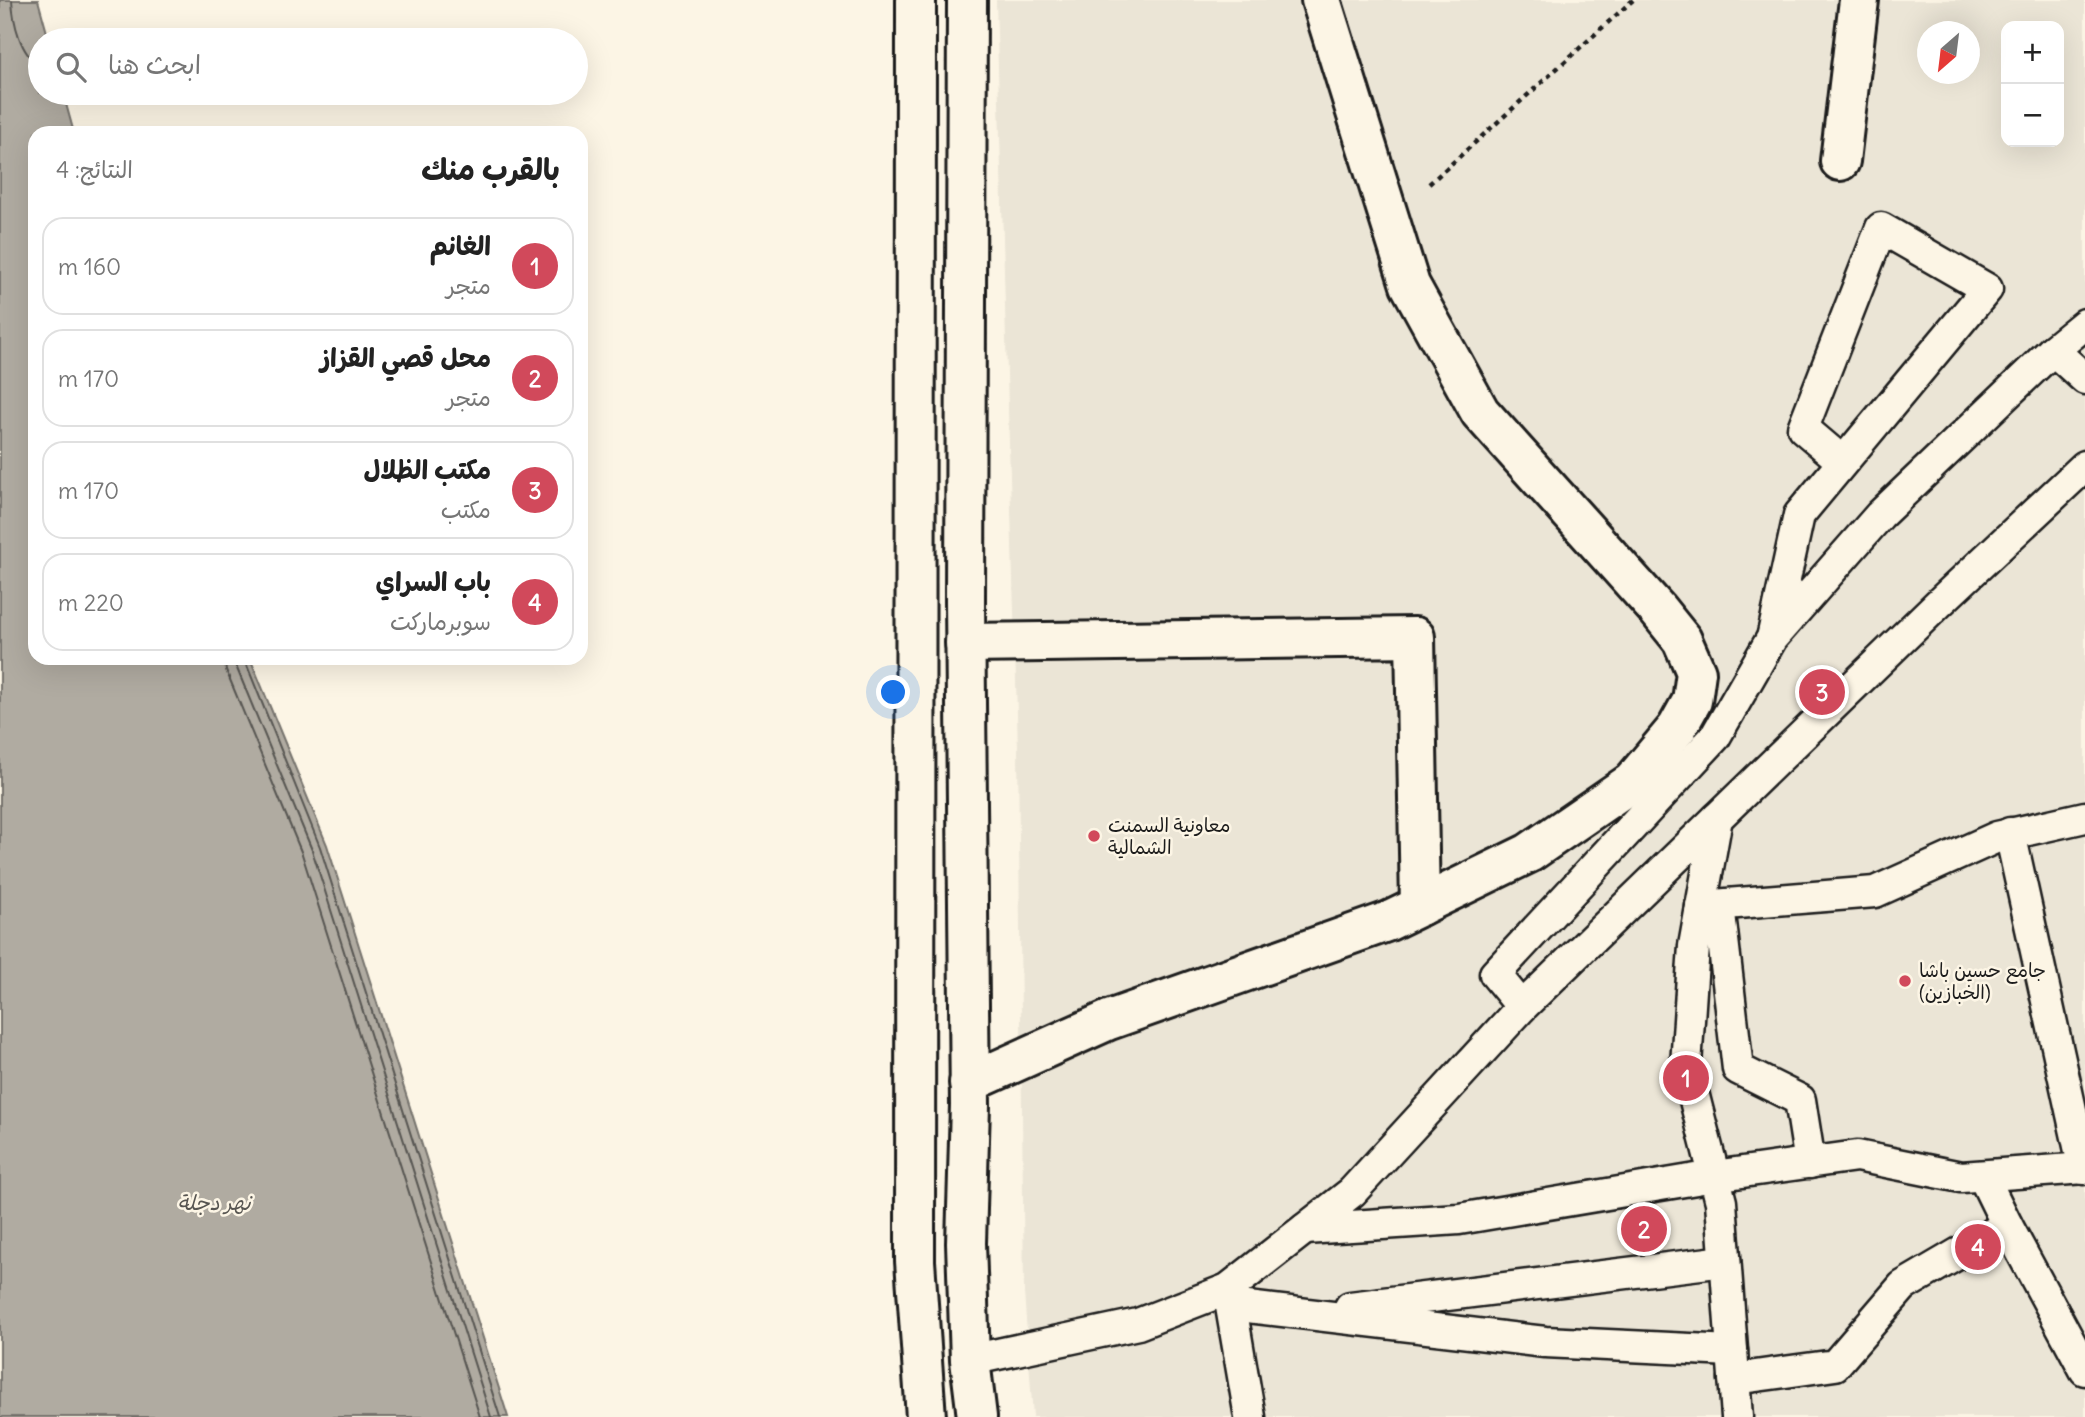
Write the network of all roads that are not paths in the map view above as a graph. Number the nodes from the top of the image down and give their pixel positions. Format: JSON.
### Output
{"nodes":[{"id":1,"x":916,"y":0,"type":"edge"},
{"id":2,"x":967,"y":0,"type":"edge"},
{"id":3,"x":1321,"y":0,"type":"edge"},
{"id":4,"x":1859,"y":0,"type":"edge"},
{"id":5,"x":1840,"y":161,"type":"dead end"},
{"id":6,"x":2085,"y":324,"type":"edge"},
{"id":7,"x":2053,"y":349,"type":"junction"},
{"id":8,"x":2085,"y":379,"type":"edge"},
{"id":9,"x":1843,"y":462,"type":"junction"},
{"id":10,"x":2085,"y":466,"type":"edge"},
{"id":11,"x":1772,"y":638,"type":"junction"},
{"id":12,"x":965,"y":643,"type":"junction"},
{"id":13,"x":2085,"y":817,"type":"edge"},
{"id":14,"x":1717,"y":818,"type":"junction"},
{"id":15,"x":2011,"y":833,"type":"junction"},
{"id":16,"x":1710,"y":905,"type":"junction"},
{"id":17,"x":1420,"y":906,"type":"junction"},
{"id":18,"x":1522,"y":1007,"type":"junction"},
{"id":19,"x":969,"y":1083,"type":"junction"},
{"id":20,"x":1810,"y":1163,"type":"junction"},
{"id":21,"x":2085,"y":1169,"type":"edge"},
{"id":22,"x":1714,"y":1176,"type":"junction"},
{"id":23,"x":1983,"y":1176,"type":"junction"},
{"id":24,"x":2007,"y":1225,"type":"junction"},
{"id":25,"x":1305,"y":1229,"type":"junction"},
{"id":26,"x":1725,"y":1261,"type":"junction"},
{"id":27,"x":1230,"y":1297,"type":"junction"},
{"id":28,"x":1301,"y":1313,"type":"junction"},
{"id":29,"x":970,"y":1360,"type":"junction"},
{"id":30,"x":1733,"y":1365,"type":"junction"},
{"id":31,"x":2085,"y":1370,"type":"edge"},
{"id":32,"x":926,"y":1417,"type":"edge"},
{"id":33,"x":977,"y":1417,"type":"edge"},
{"id":34,"x":1250,"y":1417,"type":"edge"},
{"id":35,"x":1737,"y":1417,"type":"edge"}],
"edges":[{"from":1,"to":32,"type":"main road"},
{"from":2,"to":12,"type":"main road"},
{"from":3,"to":17,"type":"main road"},
{"from":4,"to":5,"type":"main road"},
{"from":6,"to":7,"type":"street"},
{"from":7,"to":8,"type":"street"},
{"from":7,"to":11,"type":"street"},
{"from":9,"to":9,"type":"street"},
{"from":9,"to":11,"type":"street"},
{"from":10,"to":14,"type":"street"},
{"from":11,"to":18,"type":"street"},
{"from":12,"to":17,"type":"main road"},
{"from":12,"to":19,"type":"main road"},
{"from":13,"to":15,"type":"street"},
{"from":14,"to":16,"type":"street"},
{"from":14,"to":18,"type":"street"},
{"from":15,"to":16,"type":"street"},
{"from":15,"to":21,"type":"street"},
{"from":16,"to":20,"type":"street"},
{"from":16,"to":22,"type":"street"},
{"from":17,"to":19,"type":"main road"},
{"from":18,"to":25,"type":"street"},
{"from":19,"to":29,"type":"main road"},
{"from":20,"to":22,"type":"street"},
{"from":20,"to":23,"type":"street"},
{"from":21,"to":23,"type":"street"},
{"from":22,"to":25,"type":"street"},
{"from":22,"to":26,"type":"street"},
{"from":23,"to":24,"type":"street"},
{"from":24,"to":30,"type":"street"},
{"from":24,"to":31,"type":"street"},
{"from":25,"to":27,"type":"street"},
{"from":26,"to":28,"type":"street"},
{"from":26,"to":30,"type":"street"},
{"from":27,"to":28,"type":"street"},
{"from":27,"to":29,"type":"street"},
{"from":27,"to":34,"type":"street"},
{"from":28,"to":30,"type":"street"},
{"from":29,"to":33,"type":"main road"},
{"from":30,"to":35,"type":"street"}]}
